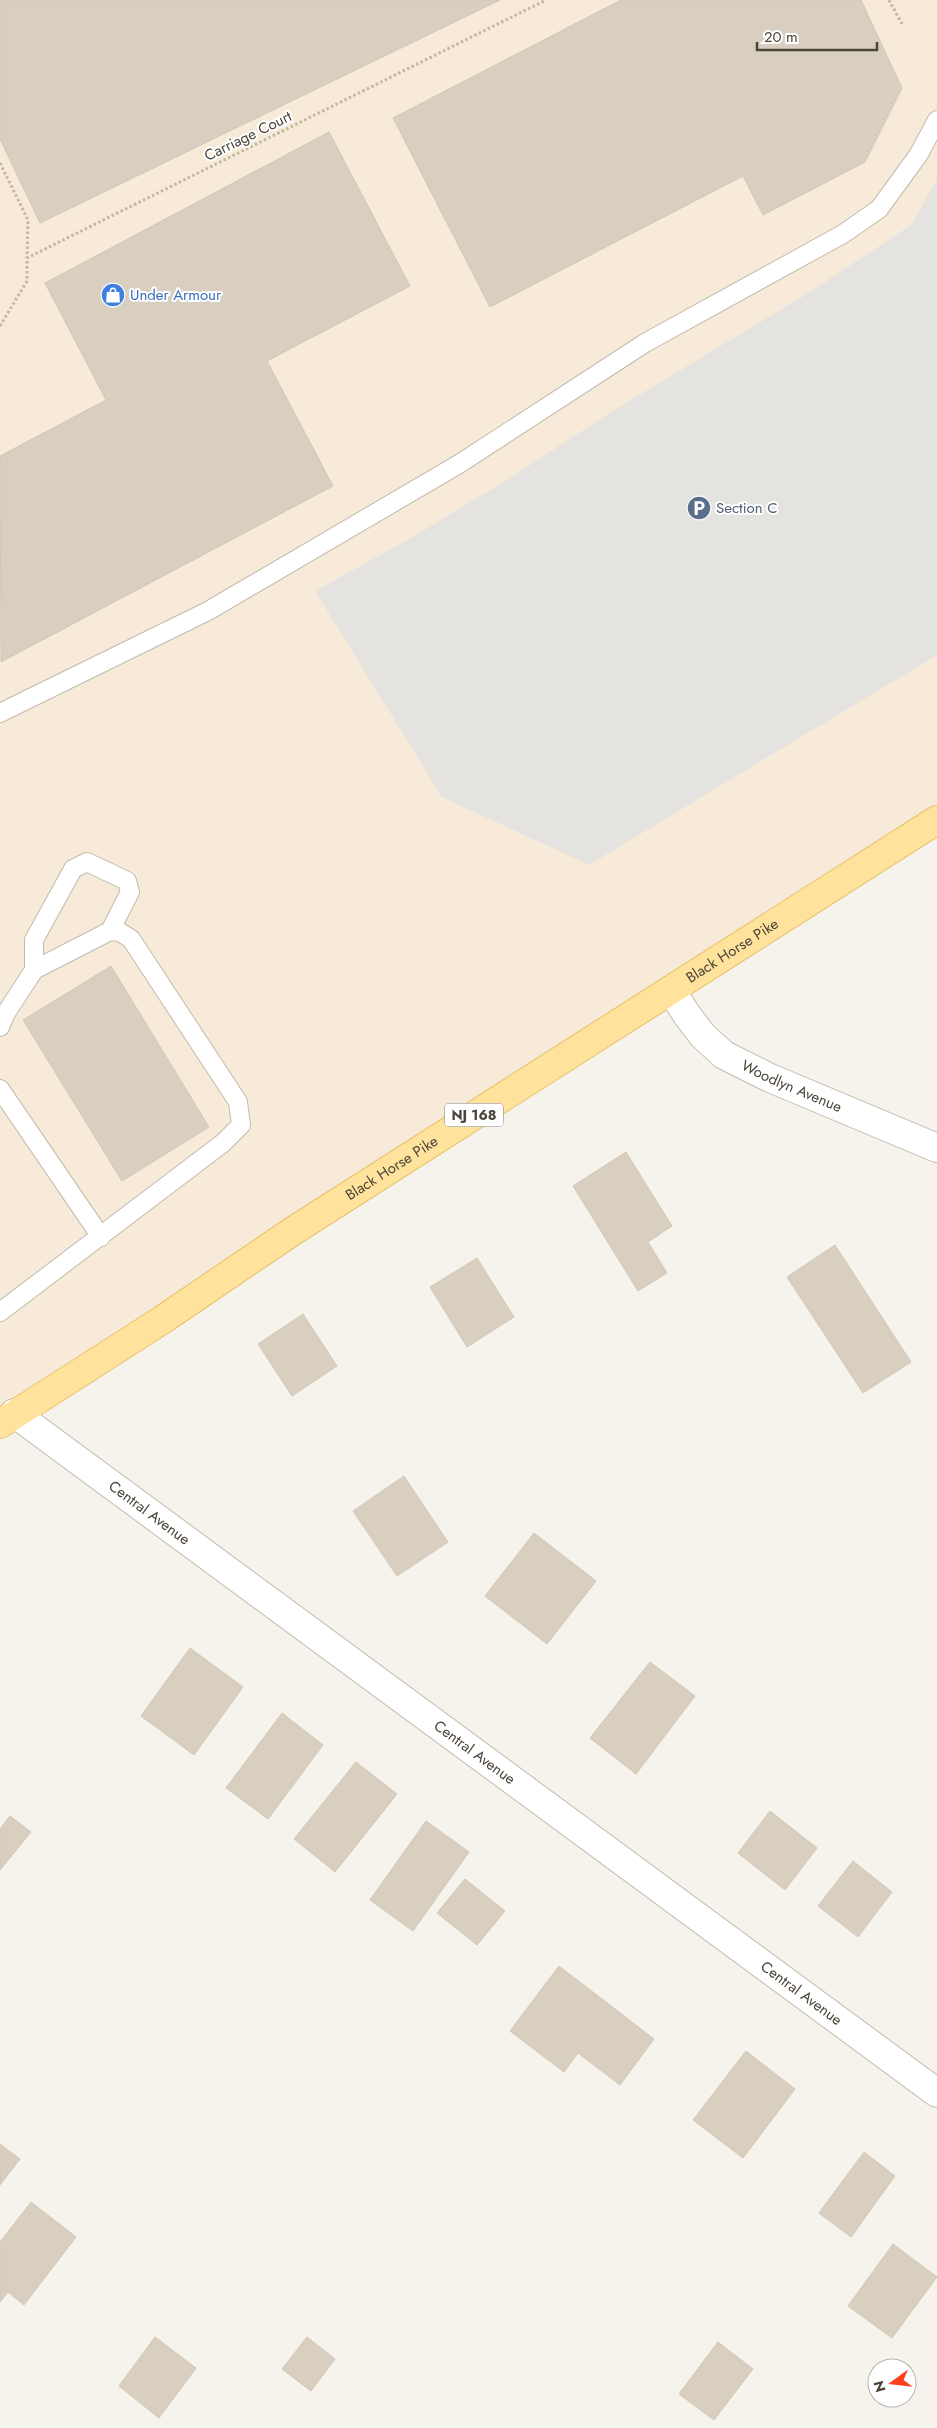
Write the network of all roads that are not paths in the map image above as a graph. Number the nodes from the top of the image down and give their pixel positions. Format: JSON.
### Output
{"nodes":[{"id":1,"x":937,"y":120,"type":"edge"},
{"id":2,"x":0,"y":713,"type":"edge"},
{"id":3,"x":937,"y":820,"type":"edge"},
{"id":4,"x":110,"y":931,"type":"junction"},
{"id":5,"x":34,"y":970,"type":"junction"},
{"id":6,"x":671,"y":990,"type":"junction"},
{"id":7,"x":0,"y":1027,"type":"edge"},
{"id":8,"x":0,"y":1089,"type":"edge"},
{"id":9,"x":937,"y":1148,"type":"edge"},
{"id":10,"x":104,"y":1234,"type":"junction"},
{"id":11,"x":0,"y":1312,"type":"edge"},
{"id":12,"x":7,"y":1419,"type":"edge"},
{"id":13,"x":937,"y":2093,"type":"edge"}],
"edges":[{"from":1,"to":2,"type":"lane"},
{"from":3,"to":6,"type":"main road","name":"Black Horse Pike","number":"NJ 168"},
{"from":4,"to":5,"type":"lane"},
{"from":4,"to":5,"type":"lane"},
{"from":4,"to":10,"type":"lane"},
{"from":5,"to":7,"type":"lane"},
{"from":6,"to":9,"type":"street","name":"Woodlyn Avenue"},
{"from":6,"to":12,"type":"main road","name":"Black Horse Pike","number":"NJ 168"},
{"from":8,"to":10,"type":"lane"},
{"from":10,"to":11,"type":"lane"},
{"from":12,"to":13,"type":"street","name":"Central Avenue"}]}
